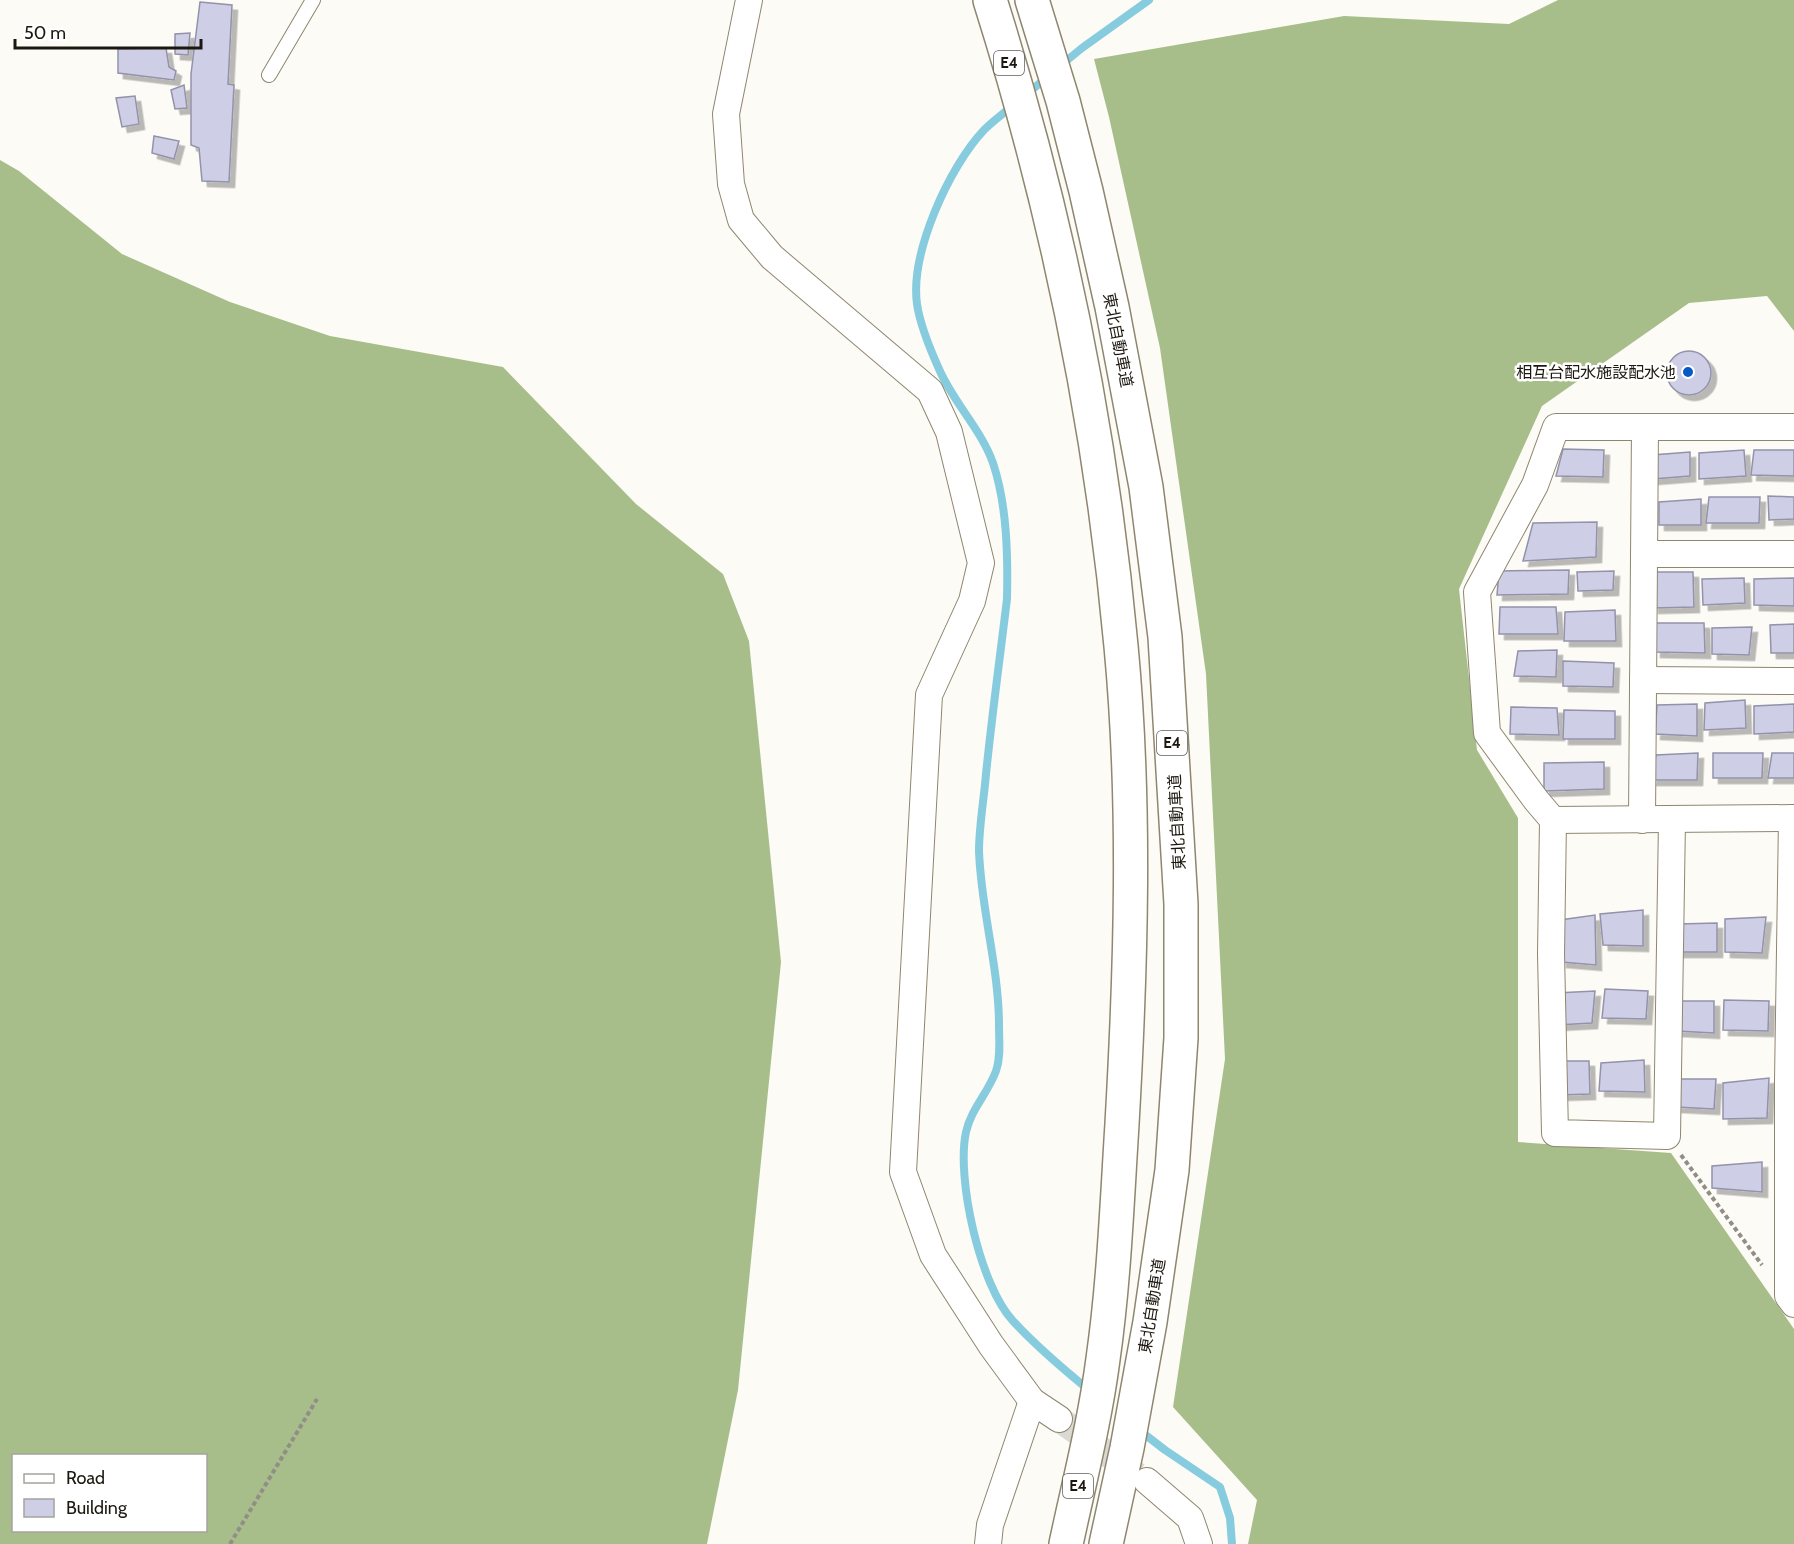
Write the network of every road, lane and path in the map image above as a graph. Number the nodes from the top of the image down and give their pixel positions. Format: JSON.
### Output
{"nodes":[{"id":1,"x":313,"y":0,"type":"edge"},
{"id":2,"x":749,"y":0,"type":"edge"},
{"id":3,"x":990,"y":0,"type":"edge"},
{"id":4,"x":1032,"y":0,"type":"edge"},
{"id":5,"x":269,"y":75,"type":"dead end"},
{"id":6,"x":1794,"y":427,"type":"edge"},
{"id":7,"x":1645,"y":428,"type":"junction"},
{"id":8,"x":1645,"y":554,"type":"junction"},
{"id":9,"x":1794,"y":554,"type":"edge"},
{"id":10,"x":1643,"y":680,"type":"junction"},
{"id":11,"x":1794,"y":681,"type":"edge"},
{"id":12,"x":1793,"y":818,"type":"edge"},
{"id":13,"x":1553,"y":820,"type":"junction"},
{"id":14,"x":1642,"y":820,"type":"junction"},
{"id":15,"x":1671,"y":820,"type":"junction"},
{"id":16,"x":1792,"y":948,"type":"edge"},
{"id":17,"x":1791,"y":1081,"type":"edge"},
{"id":18,"x":1667,"y":1136,"type":"junction"},
{"id":19,"x":1792,"y":1212,"type":"edge"},
{"id":20,"x":1791,"y":1300,"type":"edge"},
{"id":21,"x":317,"y":1399,"type":"dead end"},
{"id":22,"x":1032,"y":1401,"type":"junction"},
{"id":23,"x":1059,"y":1419,"type":"tunnel mouth"},
{"id":24,"x":1147,"y":1481,"type":"tunnel mouth"},
{"id":25,"x":230,"y":1544,"type":"edge"},
{"id":26,"x":988,"y":1544,"type":"edge"},
{"id":27,"x":1066,"y":1544,"type":"edge"},
{"id":28,"x":1106,"y":1544,"type":"edge"},
{"id":29,"x":1199,"y":1544,"type":"edge"}],
"edges":[{"from":1,"to":5,"type":"lane"},
{"from":2,"to":22,"type":"street"},
{"from":3,"to":27,"type":"highway","number":"E4"},
{"from":4,"to":28,"type":"highway","name":"東北自動車道","number":"E4"},
{"from":6,"to":7,"type":"street"},
{"from":7,"to":8,"type":"street"},
{"from":7,"to":13,"type":"street"},
{"from":8,"to":9,"type":"street"},
{"from":8,"to":10,"type":"street"},
{"from":10,"to":11,"type":"street"},
{"from":10,"to":14,"type":"street"},
{"from":12,"to":15,"type":"street"},
{"from":12,"to":16,"type":"street"},
{"from":13,"to":14,"type":"street"},
{"from":13,"to":18,"type":"street"},
{"from":14,"to":15,"type":"street"},
{"from":15,"to":18,"type":"street"},
{"from":16,"to":17,"type":"street"},
{"from":17,"to":19,"type":"street"},
{"from":18,"to":20,"type":"path"},
{"from":19,"to":20,"type":"street"},
{"from":21,"to":25,"type":"path"},
{"from":22,"to":23,"type":"street"},
{"from":22,"to":26,"type":"street"},
{"from":24,"to":29,"type":"street"}]}
